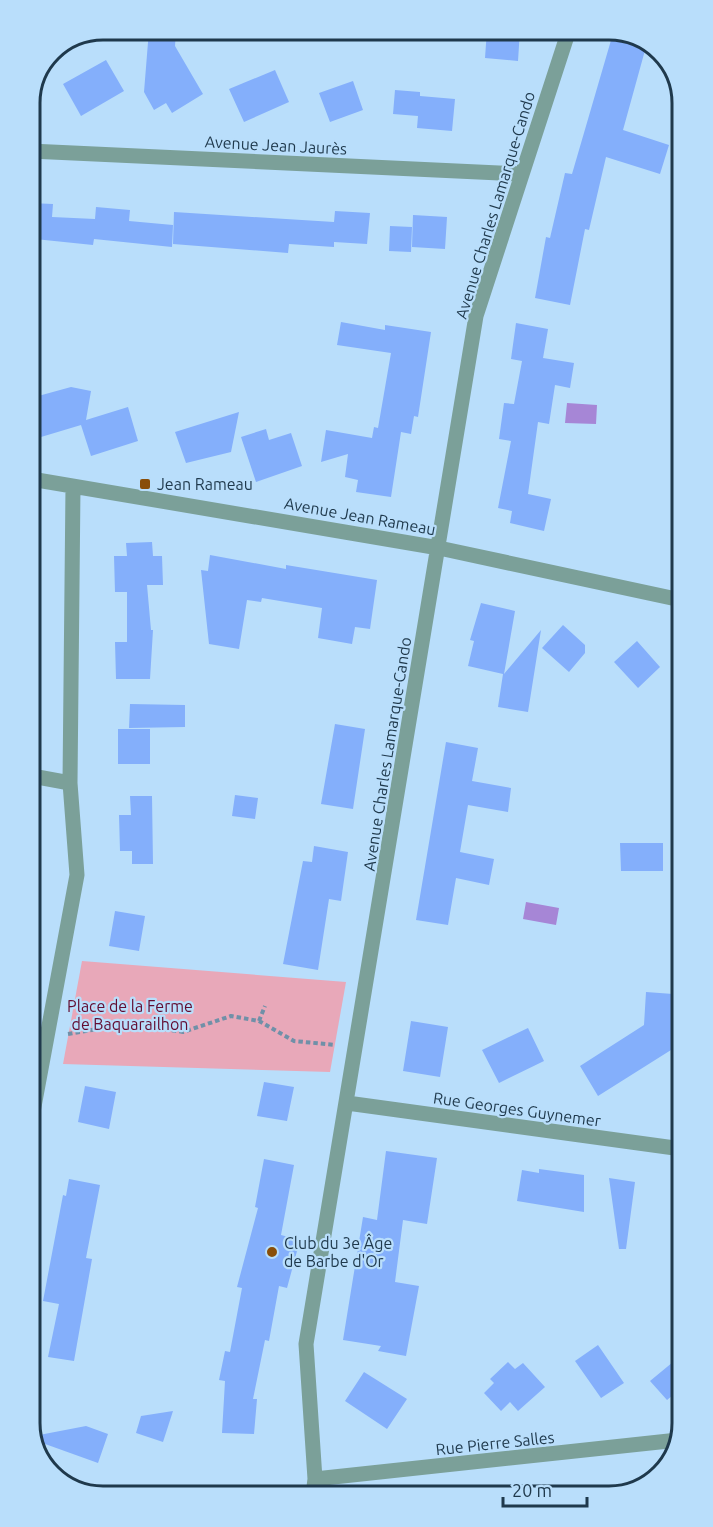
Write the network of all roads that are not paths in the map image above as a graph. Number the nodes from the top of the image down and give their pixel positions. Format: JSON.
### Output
{"nodes":[{"id":1,"x":565,"y":41,"type":"edge"},
{"id":2,"x":41,"y":152,"type":"edge"},
{"id":3,"x":521,"y":174,"type":"junction"},
{"id":4,"x":41,"y":481,"type":"edge"},
{"id":5,"x":73,"y":486,"type":"junction"},
{"id":6,"x":439,"y":548,"type":"junction"},
{"id":7,"x":672,"y":598,"type":"edge"},
{"id":8,"x":40,"y":778,"type":"edge"},
{"id":9,"x":70,"y":783,"type":"junction"},
{"id":10,"x":40,"y":1053,"type":"edge"},
{"id":11,"x":347,"y":1103,"type":"junction"},
{"id":12,"x":672,"y":1148,"type":"edge"},
{"id":13,"x":670,"y":1441,"type":"edge"},
{"id":14,"x":315,"y":1479,"type":"junction"},
{"id":15,"x":314,"y":1486,"type":"edge"}],
"edges":[{"from":1,"to":3,"type":"street","name":"Avenue Charles Lamarque-Cando"},
{"from":2,"to":3,"type":"street","name":"Avenue Jean Jaurès"},
{"from":3,"to":6,"type":"street","name":"Avenue Charles Lamarque-Cando"},
{"from":4,"to":5,"type":"street","name":"Avenue Jean Rameau"},
{"from":5,"to":6,"type":"street","name":"Avenue Jean Rameau"},
{"from":5,"to":9,"type":"street"},
{"from":6,"to":7,"type":"street","name":"Avenue Jean Rameau"},
{"from":6,"to":11,"type":"street","name":"Avenue Charles Lamarque-Cando"},
{"from":8,"to":9,"type":"street"},
{"from":9,"to":10,"type":"street"},
{"from":11,"to":12,"type":"street","name":"Rue Georges Guynemer"},
{"from":11,"to":14,"type":"street","name":"Avenue Charles Lamarque-Cando"},
{"from":13,"to":14,"type":"street","name":"Rue Pierre Salles"},
{"from":14,"to":15,"type":"street","name":"Avenue Charles Lamarque-Cando"}]}
